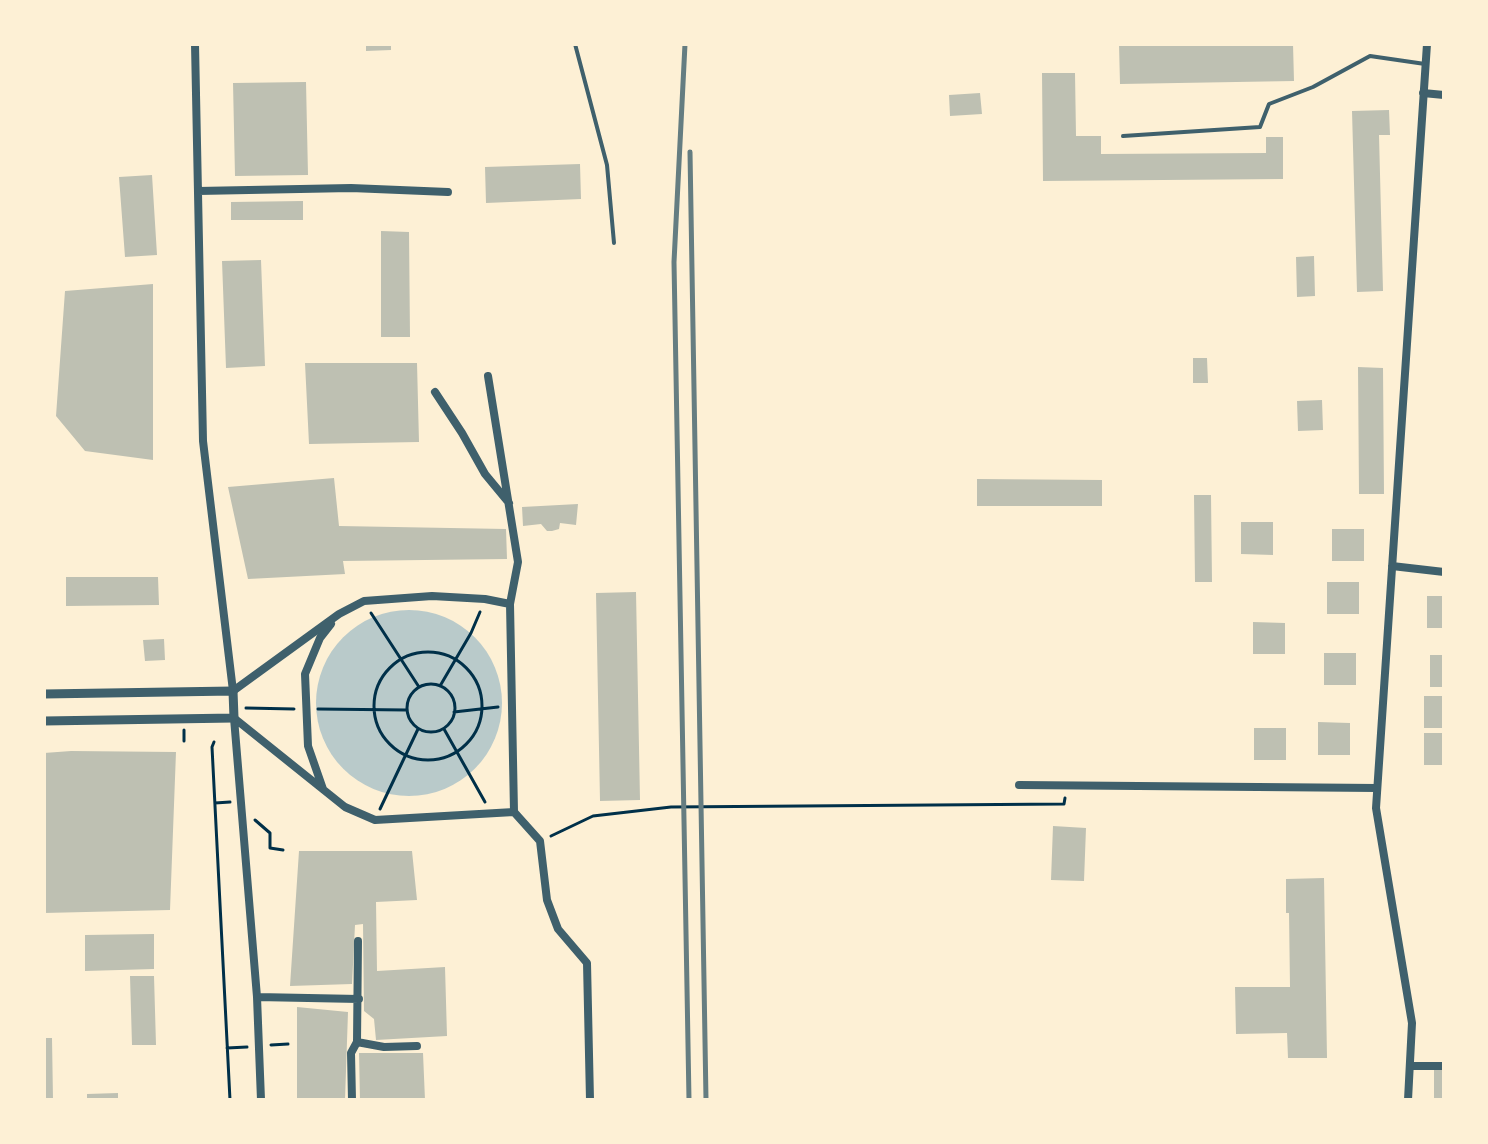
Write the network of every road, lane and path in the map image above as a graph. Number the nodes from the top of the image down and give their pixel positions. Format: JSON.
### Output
{"nodes":[{"id":1,"x":195,"y":44,"type":"edge"},
{"id":2,"x":575,"y":44,"type":"edge"},
{"id":3,"x":1427,"y":44,"type":"edge"},
{"id":4,"x":1425,"y":64,"type":"junction"},
{"id":5,"x":1423,"y":93,"type":"junction"},
{"id":6,"x":1444,"y":95,"type":"edge"},
{"id":7,"x":1123,"y":136,"type":"dead end"},
{"id":8,"x":198,"y":191,"type":"junction"},
{"id":9,"x":448,"y":192,"type":"dead end"},
{"id":10,"x":614,"y":243,"type":"dead end"},
{"id":11,"x":488,"y":376,"type":"dead end"},
{"id":12,"x":435,"y":392,"type":"dead end"},
{"id":13,"x":509,"y":504,"type":"junction"},
{"id":14,"x":1392,"y":566,"type":"junction"},
{"id":15,"x":1444,"y":572,"type":"edge"},
{"id":16,"x":485,"y":599,"type":"junction"},
{"id":17,"x":364,"y":601,"type":"junction"},
{"id":18,"x":510,"y":604,"type":"junction"},
{"id":19,"x":339,"y":614,"type":"junction"},
{"id":20,"x":401,"y":659,"type":"junction"},
{"id":21,"x":455,"y":659,"type":"junction"},
{"id":22,"x":440,"y":686,"type":"junction"},
{"id":23,"x":419,"y":687,"type":"junction"},
{"id":24,"x":233,"y":691,"type":"junction"},
{"id":25,"x":44,"y":694,"type":"edge"},
{"id":26,"x":500,"y":707,"type":"dead end"},
{"id":27,"x":482,"y":709,"type":"junction"},
{"id":28,"x":454,"y":712,"type":"junction"},
{"id":29,"x":234,"y":718,"type":"junction"},
{"id":30,"x":44,"y":721,"type":"edge"},
{"id":31,"x":418,"y":729,"type":"junction"},
{"id":32,"x":444,"y":729,"type":"junction"},
{"id":33,"x":214,"y":742,"type":"dead end"},
{"id":34,"x":457,"y":752,"type":"junction"},
{"id":35,"x":406,"y":755,"type":"junction"},
{"id":36,"x":1019,"y":785,"type":"dead end"},
{"id":37,"x":1377,"y":788,"type":"junction"},
{"id":38,"x":323,"y":789,"type":"junction"},
{"id":39,"x":1064,"y":804,"type":"dead end"},
{"id":40,"x":514,"y":812,"type":"junction"},
{"id":41,"x":491,"y":813,"type":"junction"},
{"id":42,"x":375,"y":820,"type":"junction"},
{"id":43,"x":540,"y":841,"type":"junction"},
{"id":44,"x":358,"y":941,"type":"dead end"},
{"id":45,"x":257,"y":997,"type":"junction"},
{"id":46,"x":359,"y":999,"type":"junction"},
{"id":47,"x":357,"y":1042,"type":"junction"},
{"id":48,"x":417,"y":1046,"type":"dead end"},
{"id":49,"x":1410,"y":1066,"type":"junction"},
{"id":50,"x":1444,"y":1066,"type":"edge"},
{"id":51,"x":230,"y":1100,"type":"edge"},
{"id":52,"x":261,"y":1100,"type":"edge"},
{"id":53,"x":352,"y":1100,"type":"edge"},
{"id":54,"x":590,"y":1100,"type":"edge"},
{"id":55,"x":1408,"y":1100,"type":"edge"}],
"edges":[{"from":1,"to":8,"type":"street"},
{"from":2,"to":10,"type":"lane"},
{"from":3,"to":4,"type":"street"},
{"from":4,"to":5,"type":"street"},
{"from":4,"to":7,"type":"lane"},
{"from":5,"to":6,"type":"street"},
{"from":5,"to":14,"type":"street"},
{"from":8,"to":9,"type":"street"},
{"from":8,"to":24,"type":"street"},
{"from":11,"to":13,"type":"street"},
{"from":12,"to":13,"type":"street"},
{"from":13,"to":18,"type":"street"},
{"from":14,"to":15,"type":"street"},
{"from":14,"to":37,"type":"street"},
{"from":16,"to":17,"type":"street"},
{"from":16,"to":18,"type":"street"},
{"from":16,"to":21,"type":"path"},
{"from":17,"to":19,"type":"street"},
{"from":17,"to":20,"type":"path"},
{"from":18,"to":40,"type":"street"},
{"from":19,"to":24,"type":"street"},
{"from":19,"to":38,"type":"street"},
{"from":20,"to":21,"type":"path"},
{"from":20,"to":23,"type":"path"},
{"from":20,"to":35,"type":"path"},
{"from":21,"to":22,"type":"path"},
{"from":21,"to":27,"type":"path"},
{"from":22,"to":23,"type":"path"},
{"from":22,"to":28,"type":"path"},
{"from":23,"to":31,"type":"path"},
{"from":24,"to":25,"type":"street"},
{"from":24,"to":29,"type":"street"},
{"from":26,"to":27,"type":"path"},
{"from":27,"to":28,"type":"path"},
{"from":27,"to":34,"type":"path"},
{"from":28,"to":32,"type":"path"},
{"from":29,"to":30,"type":"street"},
{"from":29,"to":38,"type":"street"},
{"from":29,"to":45,"type":"street"},
{"from":31,"to":32,"type":"path"},
{"from":31,"to":35,"type":"path"},
{"from":32,"to":34,"type":"path"},
{"from":33,"to":51,"type":"path"},
{"from":34,"to":35,"type":"path"},
{"from":34,"to":41,"type":"path"},
{"from":35,"to":42,"type":"path"},
{"from":36,"to":37,"type":"street"},
{"from":37,"to":49,"type":"street"},
{"from":38,"to":42,"type":"street"},
{"from":39,"to":43,"type":"path"},
{"from":40,"to":41,"type":"street"},
{"from":40,"to":43,"type":"street"},
{"from":41,"to":42,"type":"street"},
{"from":43,"to":54,"type":"street"},
{"from":44,"to":46,"type":"street"},
{"from":45,"to":46,"type":"street"},
{"from":45,"to":52,"type":"street"},
{"from":46,"to":47,"type":"street"},
{"from":47,"to":48,"type":"street"},
{"from":47,"to":53,"type":"street"},
{"from":49,"to":50,"type":"street"},
{"from":49,"to":55,"type":"street"}]}
